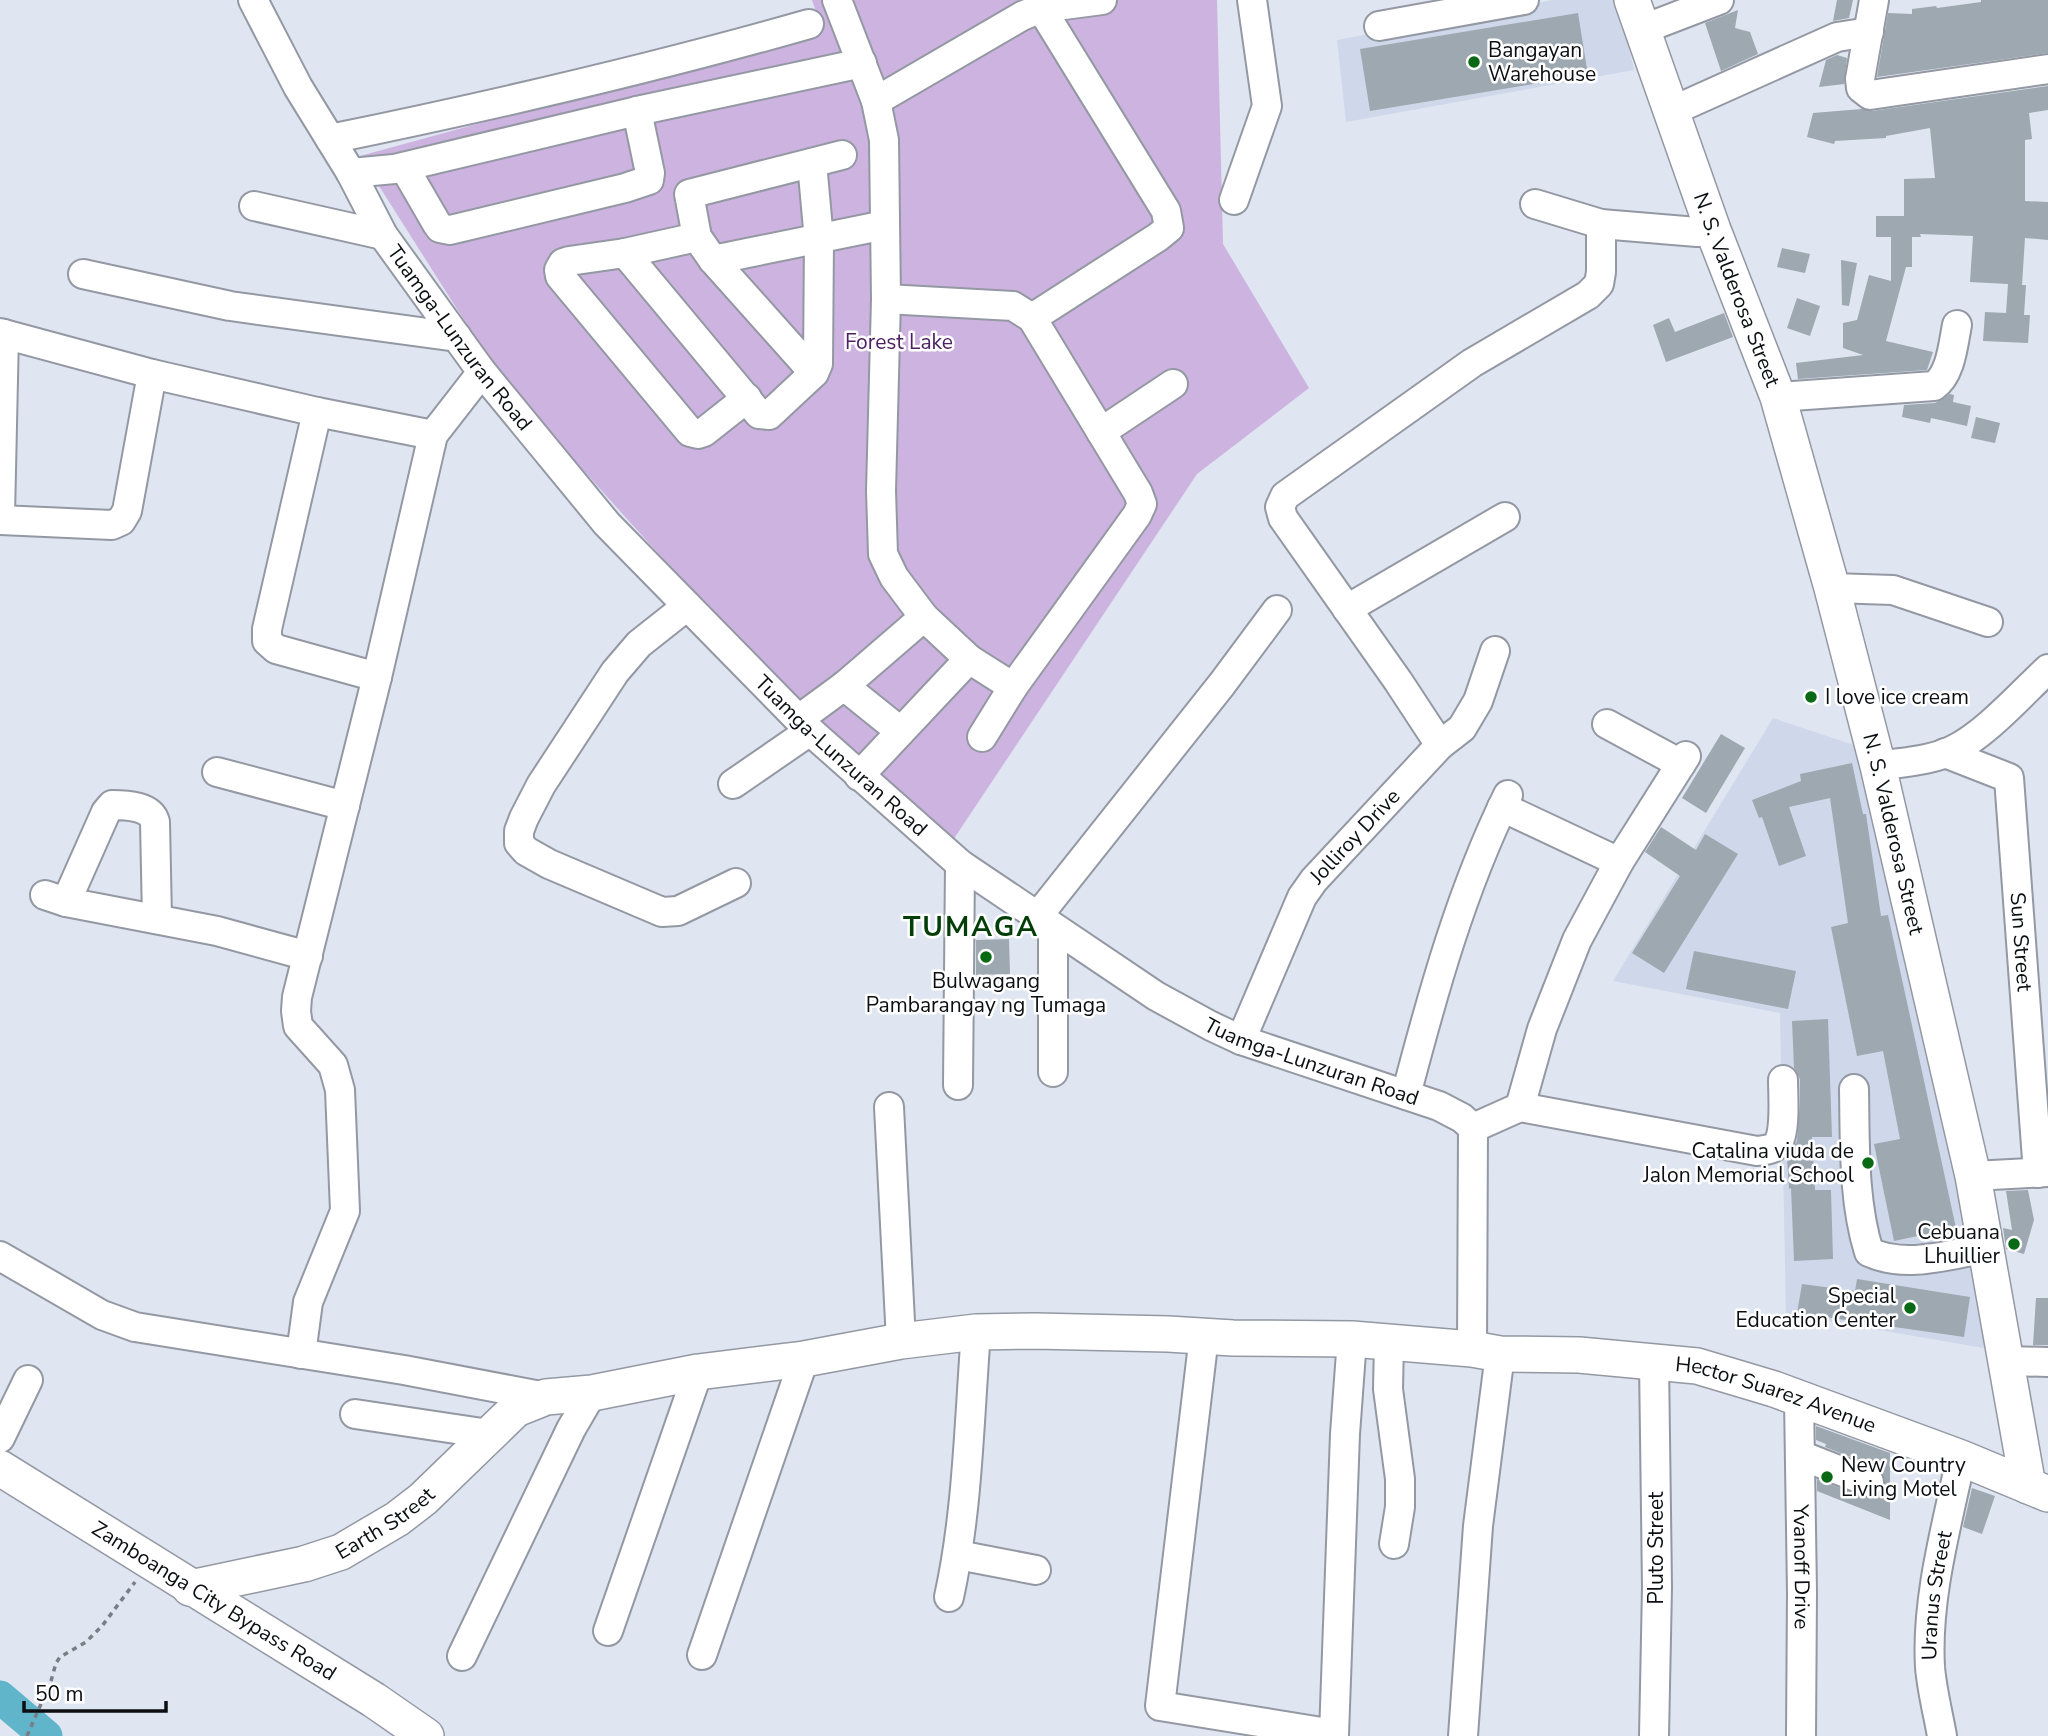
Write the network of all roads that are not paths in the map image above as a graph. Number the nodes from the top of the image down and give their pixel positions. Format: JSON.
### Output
{"nodes":[{"id":1,"x":253,"y":0,"type":"edge"},
{"id":2,"x":836,"y":0,"type":"edge"},
{"id":3,"x":1102,"y":0,"type":"edge"},
{"id":4,"x":1252,"y":0,"type":"edge"},
{"id":5,"x":1524,"y":0,"type":"edge"},
{"id":6,"x":1719,"y":0,"type":"edge"},
{"id":7,"x":1882,"y":1,"type":"edge"},
{"id":8,"x":1026,"y":8,"type":"edge"},
{"id":9,"x":1637,"y":15,"type":"edge"},
{"id":10,"x":809,"y":24,"type":"dead end"},
{"id":11,"x":1380,"y":26,"type":"dead end"},
{"id":12,"x":1868,"y":32,"type":"junction"},
{"id":13,"x":862,"y":63,"type":"junction"},
{"id":14,"x":2048,"y":69,"type":"edge"},
{"id":15,"x":876,"y":101,"type":"junction"},
{"id":16,"x":637,"y":111,"type":"junction"},
{"id":17,"x":1672,"y":111,"type":"junction"},
{"id":18,"x":330,"y":139,"type":"junction"},
{"id":19,"x":842,"y":155,"type":"dead end"},
{"id":20,"x":812,"y":163,"type":"junction"},
{"id":21,"x":404,"y":167,"type":"junction"},
{"id":22,"x":351,"y":173,"type":"junction"},
{"id":23,"x":649,"y":180,"type":"junction"},
{"id":24,"x":689,"y":194,"type":"junction"},
{"id":25,"x":1234,"y":200,"type":"dead end"},
{"id":26,"x":1535,"y":204,"type":"dead end"},
{"id":27,"x":254,"y":206,"type":"dead end"},
{"id":28,"x":1601,"y":224,"type":"junction"},
{"id":29,"x":885,"y":225,"type":"junction"},
{"id":30,"x":1713,"y":230,"type":"junction"},
{"id":31,"x":383,"y":234,"type":"junction"},
{"id":32,"x":697,"y":237,"type":"junction"},
{"id":33,"x":819,"y":240,"type":"junction"},
{"id":34,"x":625,"y":253,"type":"junction"},
{"id":35,"x":713,"y":260,"type":"junction"},
{"id":36,"x":83,"y":274,"type":"dead end"},
{"id":37,"x":886,"y":299,"type":"junction"},
{"id":38,"x":1032,"y":318,"type":"junction"},
{"id":39,"x":1958,"y":325,"type":"dead end"},
{"id":40,"x":2,"y":333,"type":"edge"},
{"id":41,"x":457,"y":337,"type":"junction"},
{"id":42,"x":482,"y":372,"type":"junction"},
{"id":43,"x":814,"y":373,"type":"junction"},
{"id":44,"x":152,"y":374,"type":"junction"},
{"id":45,"x":1173,"y":384,"type":"dead end"},
{"id":46,"x":1778,"y":397,"type":"junction"},
{"id":47,"x":747,"y":398,"type":"junction"},
{"id":48,"x":317,"y":412,"type":"junction"},
{"id":49,"x":1101,"y":432,"type":"junction"},
{"id":50,"x":433,"y":436,"type":"junction"},
{"id":51,"x":1505,"y":517,"type":"dead end"},
{"id":52,"x":0,"y":518,"type":"edge"},
{"id":53,"x":1832,"y":588,"type":"junction"},
{"id":54,"x":687,"y":606,"type":"junction"},
{"id":55,"x":1347,"y":609,"type":"junction"},
{"id":56,"x":1277,"y":610,"type":"dead end"},
{"id":57,"x":924,"y":617,"type":"junction"},
{"id":58,"x":1988,"y":622,"type":"dead end"},
{"id":59,"x":1495,"y":651,"type":"dead end"},
{"id":60,"x":969,"y":659,"type":"junction"},
{"id":61,"x":2048,"y":669,"type":"edge"},
{"id":62,"x":377,"y":677,"type":"junction"},
{"id":63,"x":844,"y":686,"type":"junction"},
{"id":64,"x":1013,"y":687,"type":"junction"},
{"id":65,"x":1607,"y":724,"type":"dead end"},
{"id":66,"x":804,"y":725,"type":"junction"},
{"id":67,"x":900,"y":731,"type":"junction"},
{"id":68,"x":982,"y":737,"type":"dead end"},
{"id":69,"x":1440,"y":745,"type":"junction"},
{"id":70,"x":1940,"y":754,"type":"junction"},
{"id":71,"x":1878,"y":766,"type":"junction"},
{"id":72,"x":218,"y":772,"type":"dead end"},
{"id":73,"x":859,"y":776,"type":"junction"},
{"id":74,"x":733,"y":784,"type":"dead end"},
{"id":75,"x":345,"y":806,"type":"junction"},
{"id":76,"x":1619,"y":862,"type":"junction"},
{"id":77,"x":960,"y":864,"type":"junction"},
{"id":78,"x":736,"y":883,"type":"dead end"},
{"id":79,"x":157,"y":919,"type":"junction"},
{"id":80,"x":1045,"y":922,"type":"junction"},
{"id":81,"x":308,"y":956,"type":"junction"},
{"id":82,"x":1241,"y":1040,"type":"junction"},
{"id":83,"x":1053,"y":1072,"type":"dead end"},
{"id":84,"x":1783,"y":1080,"type":"dead end"},
{"id":85,"x":958,"y":1086,"type":"dead end"},
{"id":86,"x":1854,"y":1089,"type":"dead end"},
{"id":87,"x":1406,"y":1095,"type":"junction"},
{"id":88,"x":889,"y":1107,"type":"dead end"},
{"id":89,"x":1520,"y":1107,"type":"junction"},
{"id":90,"x":1473,"y":1128,"type":"junction"},
{"id":91,"x":2043,"y":1173,"type":"edge"},
{"id":92,"x":1973,"y":1177,"type":"junction"},
{"id":93,"x":1986,"y":1248,"type":"junction"},
{"id":94,"x":0,"y":1256,"type":"edge"},
{"id":95,"x":976,"y":1332,"type":"junction"},
{"id":96,"x":1204,"y":1336,"type":"junction"},
{"id":97,"x":1352,"y":1339,"type":"junction"},
{"id":98,"x":901,"y":1341,"type":"junction"},
{"id":99,"x":1389,"y":1342,"type":"junction"},
{"id":100,"x":1487,"y":1351,"type":"junction"},
{"id":101,"x":301,"y":1354,"type":"junction"},
{"id":102,"x":804,"y":1359,"type":"junction"},
{"id":103,"x":1654,"y":1361,"type":"junction"},
{"id":104,"x":2006,"y":1361,"type":"junction"},
{"id":105,"x":2048,"y":1362,"type":"edge"},
{"id":106,"x":698,"y":1372,"type":"junction"},
{"id":107,"x":29,"y":1380,"type":"dead end"},
{"id":108,"x":592,"y":1393,"type":"junction"},
{"id":109,"x":546,"y":1397,"type":"junction"},
{"id":110,"x":1799,"y":1399,"type":"junction"},
{"id":111,"x":355,"y":1414,"type":"dead end"},
{"id":112,"x":489,"y":1434,"type":"junction"},
{"id":113,"x":0,"y":1438,"type":"edge"},
{"id":114,"x":1800,"y":1455,"type":"junction"},
{"id":115,"x":1961,"y":1458,"type":"junction"},
{"id":116,"x":0,"y":1468,"type":"edge"},
{"id":117,"x":1869,"y":1482,"type":"dead end"},
{"id":118,"x":2038,"y":1490,"type":"edge"},
{"id":119,"x":1394,"y":1544,"type":"dead end"},
{"id":120,"x":958,"y":1555,"type":"junction"},
{"id":121,"x":1036,"y":1570,"type":"dead end"},
{"id":122,"x":190,"y":1588,"type":"junction"},
{"id":123,"x":949,"y":1597,"type":"dead end"},
{"id":124,"x":608,"y":1631,"type":"dead end"},
{"id":125,"x":702,"y":1655,"type":"dead end"},
{"id":126,"x":462,"y":1656,"type":"dead end"},
{"id":127,"x":426,"y":1736,"type":"edge"},
{"id":128,"x":1463,"y":1736,"type":"edge"},
{"id":129,"x":1654,"y":1736,"type":"edge"},
{"id":130,"x":1801,"y":1736,"type":"edge"},
{"id":131,"x":1943,"y":1736,"type":"edge"}],
"edges":[{"from":1,"to":18,"type":"street","name":"Tuamga-Lunzuran Road"},
{"from":2,"to":13,"type":"street"},
{"from":3,"to":8,"type":"street"},
{"from":4,"to":25,"type":"street"},
{"from":5,"to":11,"type":"street"},
{"from":6,"to":9,"type":"street"},
{"from":7,"to":12,"type":"street"},
{"from":8,"to":15,"type":"street"},
{"from":8,"to":38,"type":"street"},
{"from":9,"to":17,"type":"main road","name":"N. S. Valderosa Street"},
{"from":10,"to":18,"type":"street"},
{"from":12,"to":14,"type":"street"},
{"from":12,"to":17,"type":"street"},
{"from":13,"to":15,"type":"street"},
{"from":13,"to":16,"type":"street"},
{"from":15,"to":29,"type":"street"},
{"from":16,"to":21,"type":"street"},
{"from":16,"to":23,"type":"street"},
{"from":17,"to":30,"type":"main road","name":"N. S. Valderosa Street"},
{"from":18,"to":22,"type":"street","name":"Tuamga-Lunzuran Road"},
{"from":19,"to":20,"type":"street"},
{"from":20,"to":24,"type":"street"},
{"from":20,"to":33,"type":"street"},
{"from":21,"to":22,"type":"street"},
{"from":21,"to":23,"type":"street"},
{"from":22,"to":31,"type":"street","name":"Tuamga-Lunzuran Road"},
{"from":23,"to":24,"type":"street"},
{"from":24,"to":32,"type":"street"},
{"from":26,"to":28,"type":"street"},
{"from":27,"to":31,"type":"street"},
{"from":28,"to":30,"type":"street"},
{"from":28,"to":55,"type":"street"},
{"from":29,"to":33,"type":"street"},
{"from":29,"to":37,"type":"street"},
{"from":30,"to":46,"type":"main road","name":"N. S. Valderosa Street"},
{"from":31,"to":41,"type":"street","name":"Tuamga-Lunzuran Road"},
{"from":32,"to":34,"type":"street"},
{"from":32,"to":35,"type":"street"},
{"from":33,"to":35,"type":"street"},
{"from":33,"to":43,"type":"street"},
{"from":34,"to":47,"type":"street"},
{"from":34,"to":47,"type":"street"},
{"from":35,"to":43,"type":"street"},
{"from":36,"to":41,"type":"street"},
{"from":37,"to":38,"type":"street"},
{"from":37,"to":57,"type":"street"},
{"from":38,"to":49,"type":"street"},
{"from":39,"to":46,"type":"street"},
{"from":40,"to":44,"type":"street"},
{"from":40,"to":52,"type":"street"},
{"from":41,"to":42,"type":"street","name":"Tuamga-Lunzuran Road"},
{"from":42,"to":50,"type":"street"},
{"from":42,"to":54,"type":"street","name":"Tuamga-Lunzuran Road"},
{"from":43,"to":47,"type":"street"},
{"from":44,"to":48,"type":"street"},
{"from":44,"to":52,"type":"street"},
{"from":45,"to":49,"type":"street"},
{"from":46,"to":53,"type":"main road","name":"N. S. Valderosa Street"},
{"from":48,"to":50,"type":"street"},
{"from":48,"to":62,"type":"street"},
{"from":49,"to":64,"type":"street"},
{"from":50,"to":62,"type":"street"},
{"from":51,"to":55,"type":"street"},
{"from":53,"to":58,"type":"street"},
{"from":53,"to":71,"type":"main road","name":"N. S. Valderosa Street"},
{"from":54,"to":66,"type":"street","name":"Tuamga-Lunzuran Road"},
{"from":54,"to":78,"type":"street"},
{"from":55,"to":69,"type":"street"},
{"from":56,"to":80,"type":"street"},
{"from":57,"to":60,"type":"street"},
{"from":57,"to":63,"type":"street"},
{"from":59,"to":69,"type":"street","name":"Jolliroy Drive"},
{"from":60,"to":64,"type":"street"},
{"from":60,"to":67,"type":"street"},
{"from":61,"to":70,"type":"street"},
{"from":62,"to":75,"type":"street"},
{"from":63,"to":66,"type":"street"},
{"from":63,"to":67,"type":"street"},
{"from":64,"to":68,"type":"street"},
{"from":65,"to":76,"type":"street"},
{"from":66,"to":73,"type":"street","name":"Tuamga-Lunzuran Road"},
{"from":66,"to":74,"type":"street"},
{"from":67,"to":73,"type":"street"},
{"from":69,"to":82,"type":"street","name":"Jolliroy Drive"},
{"from":70,"to":71,"type":"street"},
{"from":70,"to":91,"type":"street","name":"Sun Street"},
{"from":71,"to":92,"type":"main road","name":"N. S. Valderosa Street"},
{"from":72,"to":75,"type":"street"},
{"from":73,"to":77,"type":"street","name":"Tuamga-Lunzuran Road"},
{"from":75,"to":81,"type":"street"},
{"from":76,"to":87,"type":"street"},
{"from":76,"to":89,"type":"street"},
{"from":77,"to":80,"type":"street","name":"Tuamga-Lunzuran Road"},
{"from":77,"to":85,"type":"street"},
{"from":79,"to":79,"type":"street"},
{"from":79,"to":81,"type":"street"},
{"from":80,"to":82,"type":"street","name":"Tuamga-Lunzuran Road"},
{"from":80,"to":83,"type":"street"},
{"from":81,"to":101,"type":"street"},
{"from":82,"to":87,"type":"street","name":"Tuamga-Lunzuran Road"},
{"from":84,"to":89,"type":"street"},
{"from":86,"to":93,"type":"street"},
{"from":87,"to":90,"type":"street","name":"Tuamga-Lunzuran Road"},
{"from":88,"to":98,"type":"street"},
{"from":89,"to":90,"type":"street"},
{"from":90,"to":100,"type":"street"},
{"from":91,"to":92,"type":"street"},
{"from":92,"to":93,"type":"main road","name":"N. S. Valderosa Street"},
{"from":93,"to":104,"type":"main road","name":"N. S. Valderosa Street"},
{"from":94,"to":101,"type":"street"},
{"from":95,"to":96,"type":"main road","name":"Hector Suarez Avenue"},
{"from":95,"to":98,"type":"main road","name":"Earth Street"},
{"from":95,"to":120,"type":"street"},
{"from":96,"to":97,"type":"main road","name":"Hector Suarez Avenue"},
{"from":96,"to":97,"type":"street"},
{"from":97,"to":99,"type":"main road","name":"Hector Suarez Avenue"},
{"from":98,"to":102,"type":"main road","name":"Earth Street"},
{"from":99,"to":100,"type":"main road","name":"Hector Suarez Avenue"},
{"from":99,"to":119,"type":"street"},
{"from":100,"to":103,"type":"main road","name":"Hector Suarez Avenue"},
{"from":100,"to":128,"type":"street"},
{"from":101,"to":109,"type":"street"},
{"from":102,"to":106,"type":"main road","name":"Earth Street"},
{"from":102,"to":125,"type":"street"},
{"from":103,"to":110,"type":"main road","name":"Hector Suarez Avenue"},
{"from":103,"to":129,"type":"street","name":"Pluto Street"},
{"from":104,"to":105,"type":"street"},
{"from":104,"to":118,"type":"main road","name":"N. S. Valderosa Street"},
{"from":106,"to":108,"type":"main road","name":"Earth Street"},
{"from":106,"to":124,"type":"street"},
{"from":107,"to":113,"type":"street"},
{"from":108,"to":109,"type":"main road","name":"Earth Street"},
{"from":108,"to":126,"type":"street"},
{"from":109,"to":112,"type":"main road","name":"Earth Street"},
{"from":110,"to":114,"type":"street","name":"Yvanoff Drive"},
{"from":110,"to":115,"type":"main road","name":"Hector Suarez Avenue"},
{"from":111,"to":112,"type":"street"},
{"from":112,"to":122,"type":"main road","name":"Earth Street"},
{"from":114,"to":117,"type":"street"},
{"from":114,"to":130,"type":"street","name":"Yvanoff Drive"},
{"from":115,"to":118,"type":"main road","name":"Hector Suarez Avenue"},
{"from":115,"to":131,"type":"street","name":"Uranus Street"},
{"from":116,"to":122,"type":"main road","name":"Zamboanga City Bypass Road"},
{"from":120,"to":121,"type":"street"},
{"from":120,"to":123,"type":"street"},
{"from":122,"to":127,"type":"main road","name":"Zamboanga City Bypass Road"}]}
